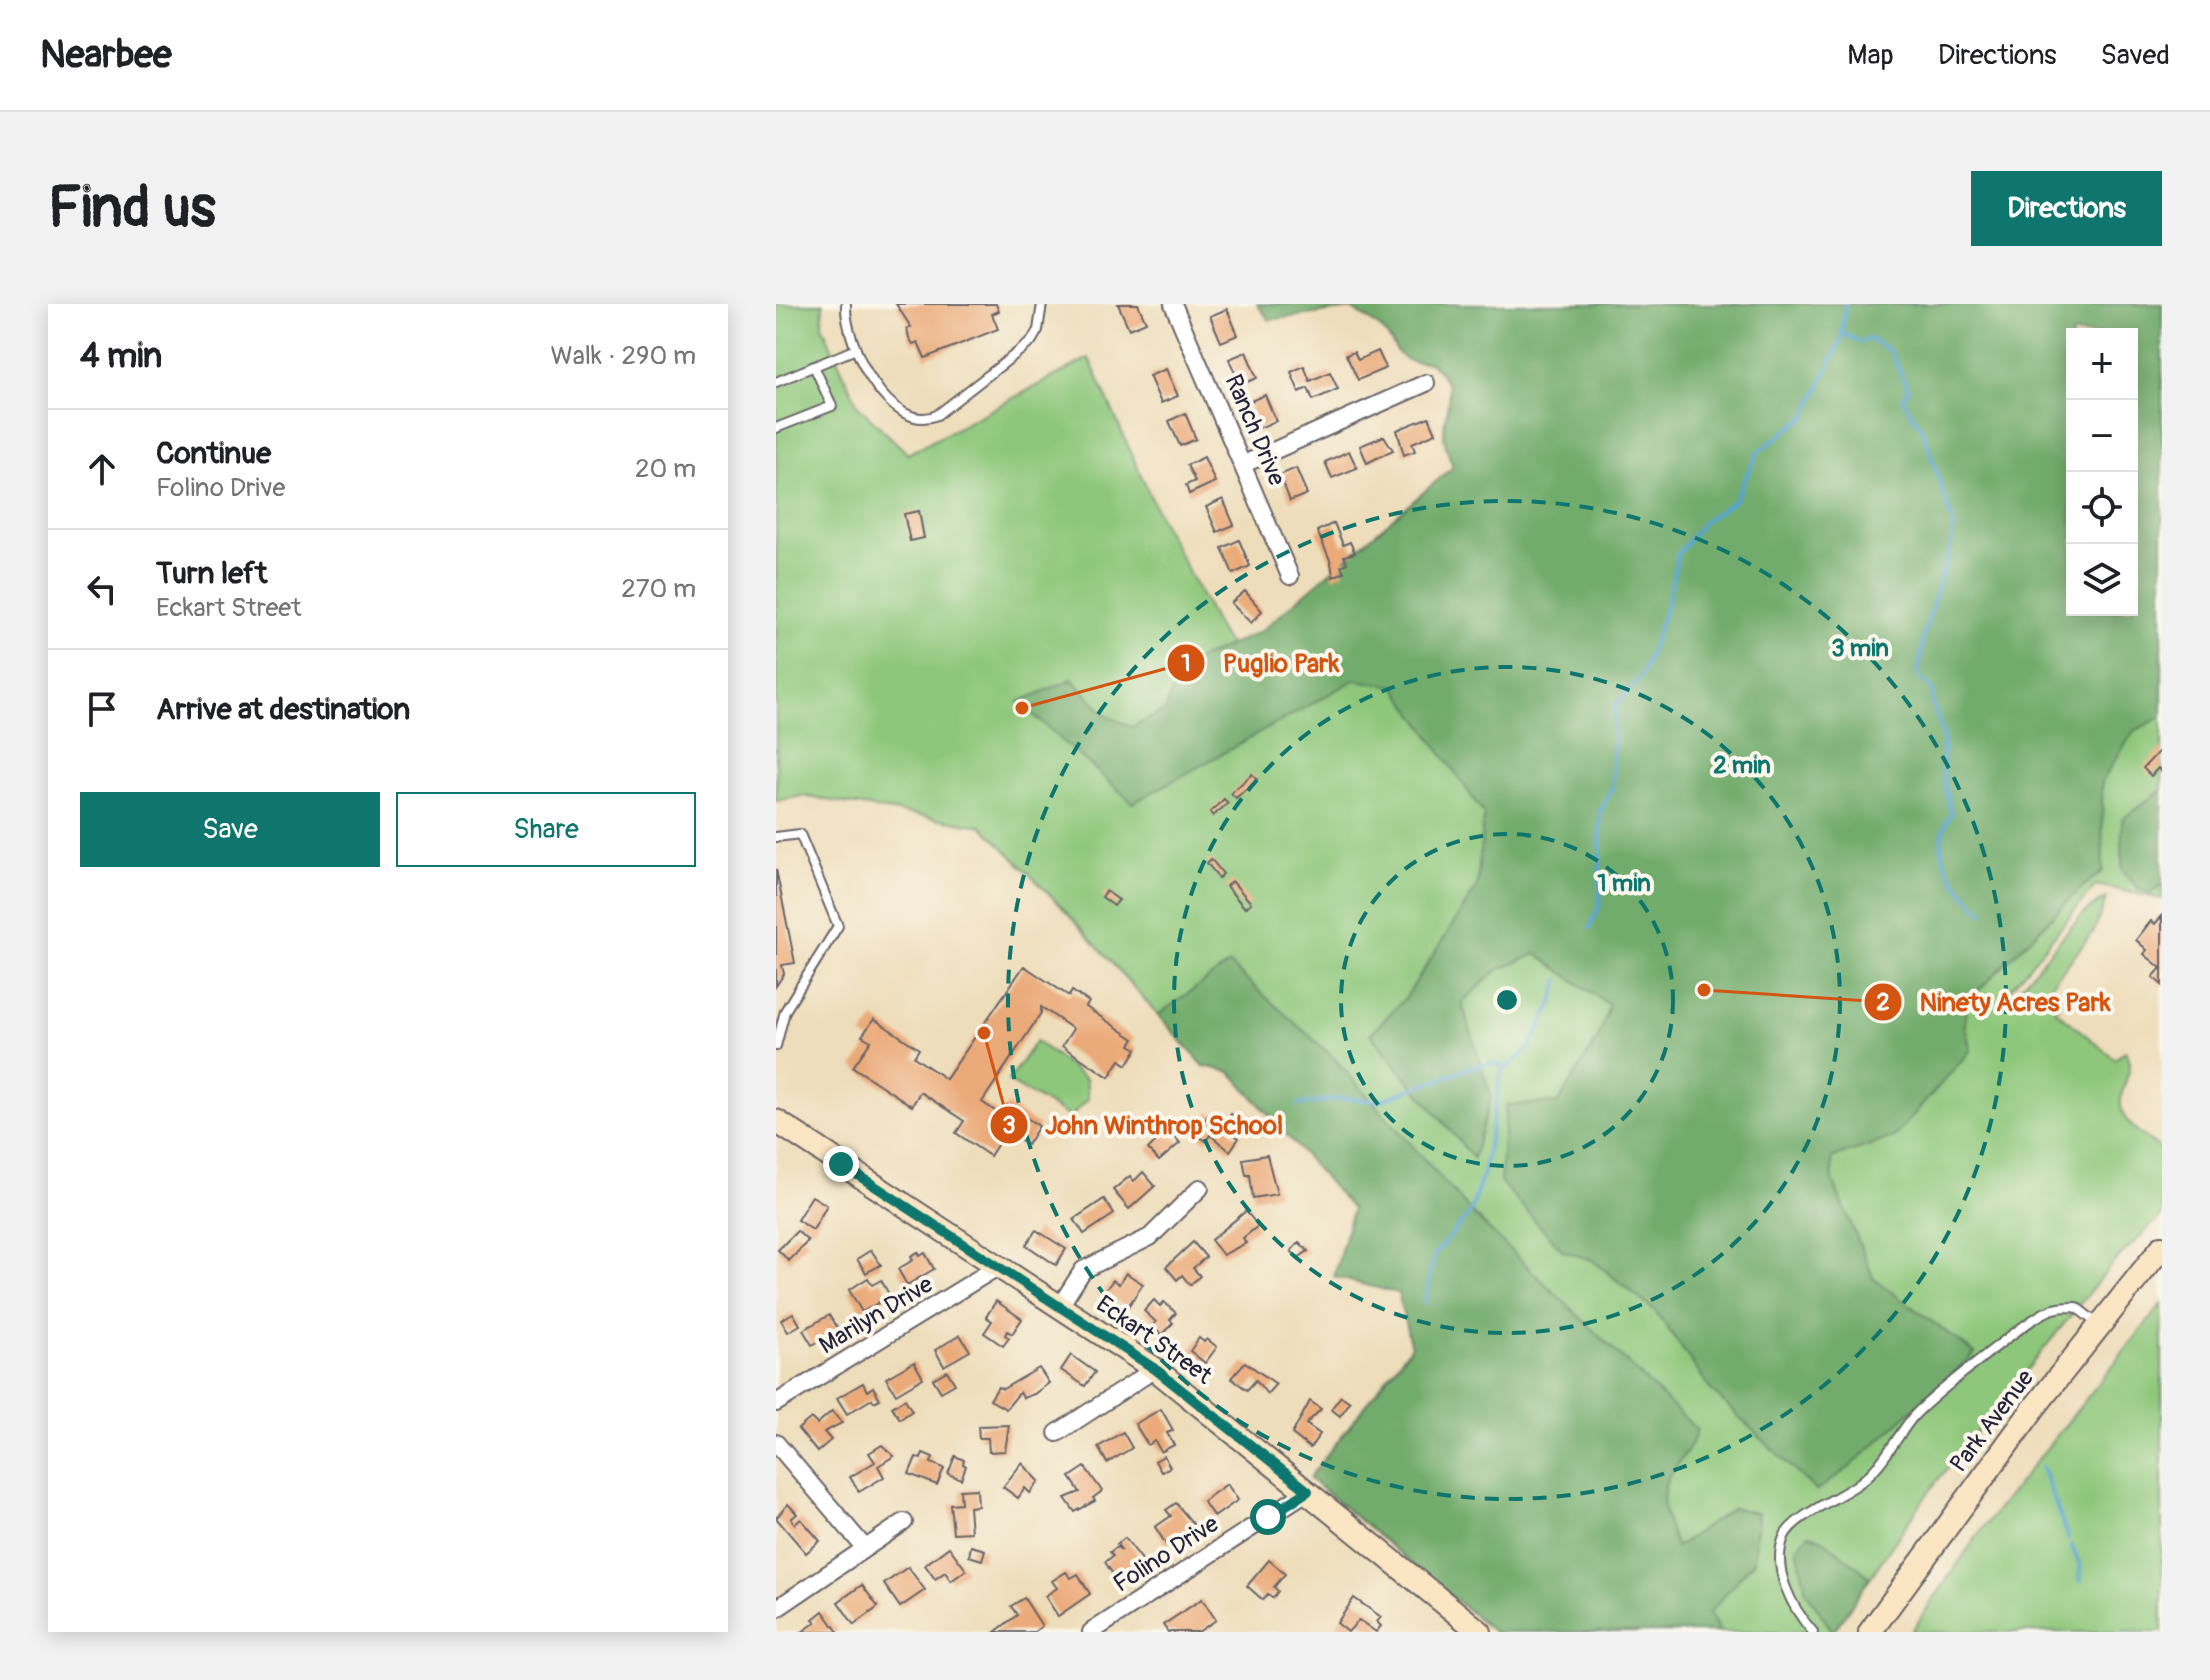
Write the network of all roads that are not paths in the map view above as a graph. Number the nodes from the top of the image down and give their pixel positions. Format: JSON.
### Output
{"nodes":[{"id":1,"x":846,"y":304,"type":"edge"},
{"id":2,"x":1042,"y":304,"type":"edge"},
{"id":3,"x":1173,"y":304,"type":"edge"},
{"id":4,"x":856,"y":349,"type":"junction"},
{"id":5,"x":814,"y":366,"type":"junction"},
{"id":6,"x":776,"y":382,"type":"edge"},
{"id":7,"x":1426,"y":383,"type":"dead end"},
{"id":8,"x":776,"y":428,"type":"edge"},
{"id":9,"x":1244,"y":464,"type":"junction"},
{"id":10,"x":1290,"y":576,"type":"dead end"},
{"id":11,"x":776,"y":837,"type":"edge"},
{"id":12,"x":776,"y":1046,"type":"edge"},
{"id":13,"x":776,"y":1121,"type":"edge"},
{"id":14,"x":1200,"y":1188,"type":"dead end"},
{"id":15,"x":2162,"y":1247,"type":"edge"},
{"id":16,"x":999,"y":1266,"type":"junction"},
{"id":17,"x":1060,"y":1306,"type":"junction"},
{"id":18,"x":2099,"y":1325,"type":"junction"},
{"id":19,"x":1155,"y":1369,"type":"junction"},
{"id":20,"x":776,"y":1403,"type":"edge"},
{"id":21,"x":1057,"y":1433,"type":"dead end"},
{"id":22,"x":776,"y":1443,"type":"edge"},
{"id":23,"x":1308,"y":1491,"type":"junction"},
{"id":24,"x":904,"y":1522,"type":"dead end"},
{"id":25,"x":864,"y":1547,"type":"junction"},
{"id":26,"x":776,"y":1609,"type":"edge"},
{"id":27,"x":1100,"y":1630,"type":"edge"},
{"id":28,"x":1480,"y":1632,"type":"edge"},
{"id":29,"x":1813,"y":1632,"type":"edge"},
{"id":30,"x":1870,"y":1632,"type":"edge"}],
"edges":[{"from":1,"to":4,"type":"lane"},
{"from":2,"to":4,"type":"lane"},
{"from":3,"to":9,"type":"street","name":"Ranch Drive"},
{"from":4,"to":5,"type":"lane"},
{"from":5,"to":6,"type":"lane"},
{"from":5,"to":8,"type":"lane"},
{"from":7,"to":9,"type":"street"},
{"from":9,"to":10,"type":"street","name":"Ranch Drive"},
{"from":11,"to":12,"type":"lane"},
{"from":13,"to":16,"type":"street","name":"Eckart Street"},
{"from":14,"to":17,"type":"street"},
{"from":15,"to":18,"type":"street","name":"Park Avenue"},
{"from":16,"to":17,"type":"street","name":"Eckart Street"},
{"from":16,"to":20,"type":"street","name":"Marilyn Drive"},
{"from":17,"to":19,"type":"street","name":"Eckart Street"},
{"from":18,"to":29,"type":"lane"},
{"from":18,"to":30,"type":"street","name":"Park Avenue"},
{"from":19,"to":21,"type":"street"},
{"from":19,"to":23,"type":"street","name":"Eckart Street"},
{"from":22,"to":25,"type":"street"},
{"from":23,"to":27,"type":"street","name":"Folino Drive"},
{"from":23,"to":28,"type":"street","name":"Eckart Street"},
{"from":24,"to":25,"type":"street"},
{"from":25,"to":26,"type":"street"}]}
